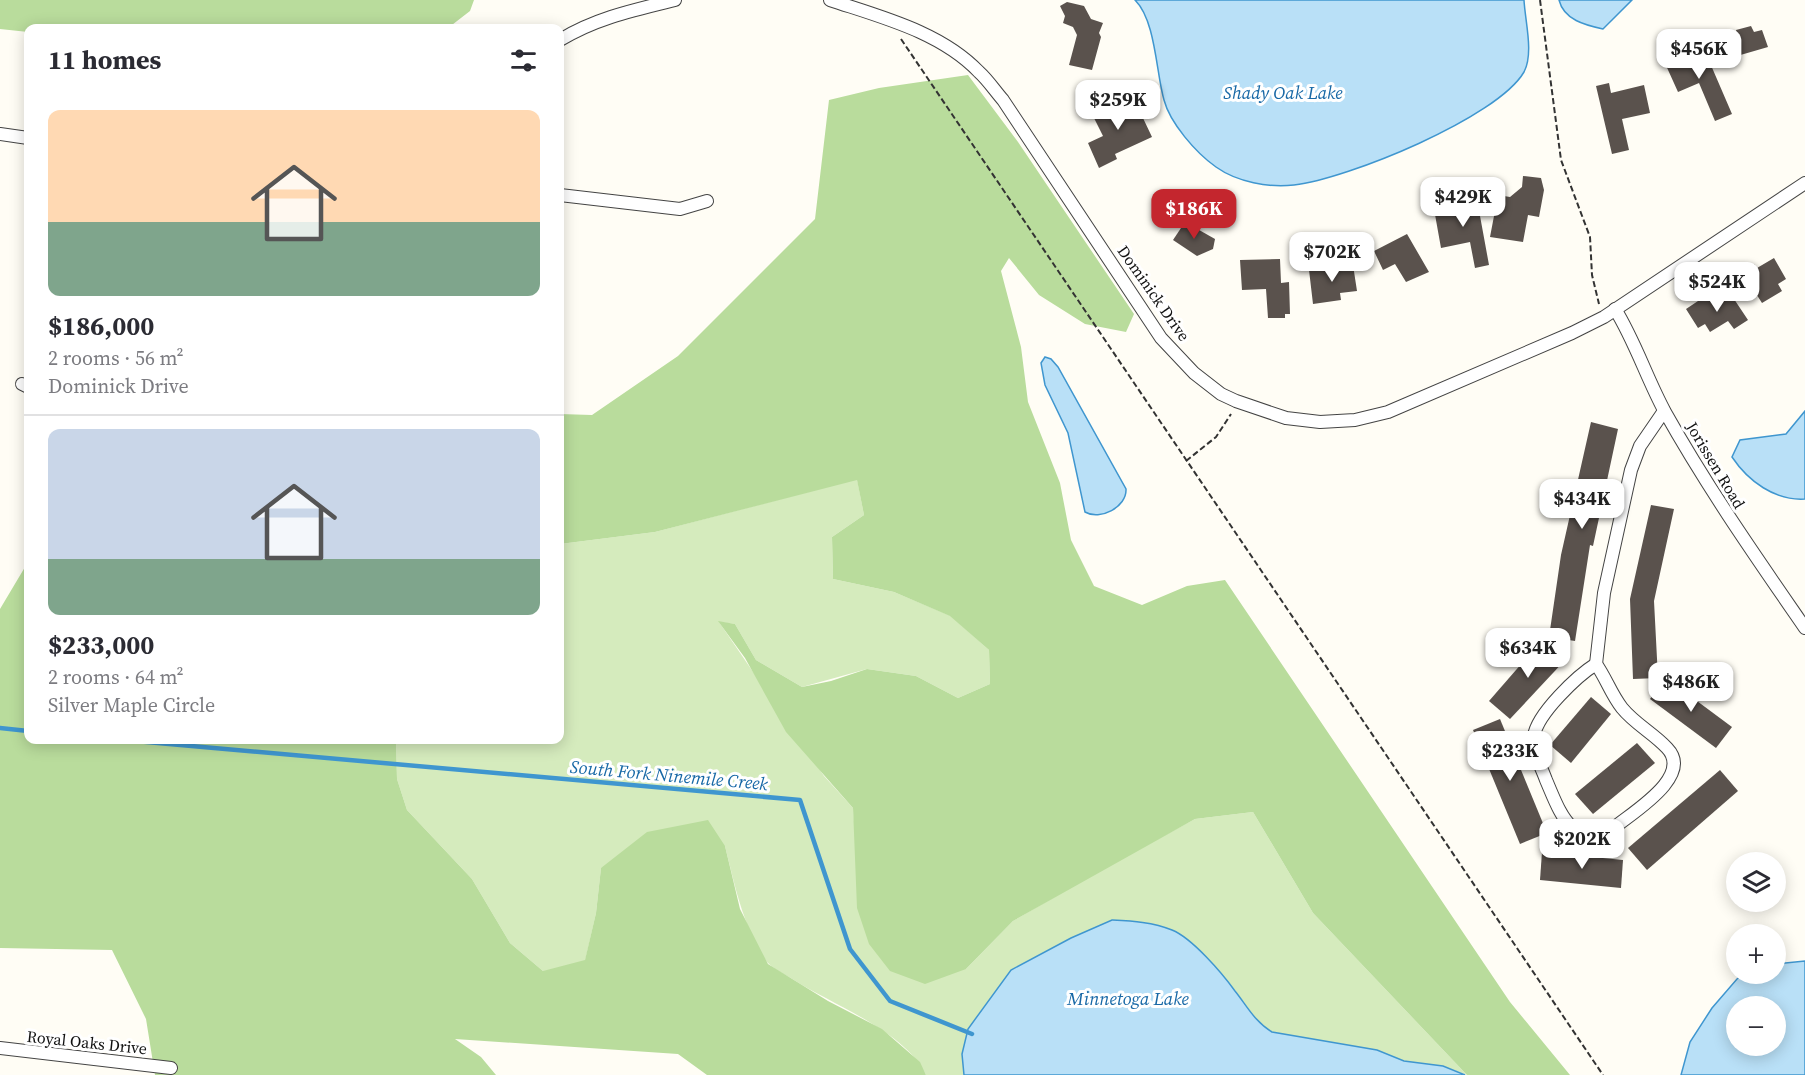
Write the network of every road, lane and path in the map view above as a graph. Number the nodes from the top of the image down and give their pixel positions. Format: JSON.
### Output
{"nodes":[{"id":1,"x":675,"y":0,"type":"edge"},
{"id":2,"x":830,"y":0,"type":"edge"},
{"id":3,"x":1540,"y":0,"type":"edge"},
{"id":4,"x":897,"y":34,"type":"dead end"},
{"id":5,"x":564,"y":37,"type":"edge"},
{"id":6,"x":0,"y":134,"type":"edge"},
{"id":7,"x":24,"y":137,"type":"edge"},
{"id":8,"x":1805,"y":183,"type":"edge"},
{"id":9,"x":564,"y":195,"type":"edge"},
{"id":10,"x":707,"y":201,"type":"dead end"},
{"id":11,"x":1599,"y":306,"type":"dead end"},
{"id":12,"x":1615,"y":309,"type":"junction"},
{"id":13,"x":1664,"y":411,"type":"junction"},
{"id":14,"x":1232,"y":412,"type":"dead end"},
{"id":15,"x":1186,"y":460,"type":"junction"},
{"id":16,"x":1805,"y":628,"type":"edge"},
{"id":17,"x":1596,"y":664,"type":"junction"},
{"id":18,"x":0,"y":1048,"type":"edge"},
{"id":19,"x":171,"y":1068,"type":"dead end"},
{"id":20,"x":1603,"y":1075,"type":"edge"}],
"edges":[{"from":1,"to":5,"type":"street"},
{"from":2,"to":12,"type":"street","name":"Dominick Drive"},
{"from":3,"to":11,"type":"path"},
{"from":4,"to":15,"type":"path"},
{"from":6,"to":7,"type":"street"},
{"from":8,"to":12,"type":"street","name":"Dominick Drive"},
{"from":9,"to":10,"type":"street"},
{"from":12,"to":13,"type":"street","name":"Jorissen Road"},
{"from":13,"to":16,"type":"street","name":"Jorissen Road"},
{"from":13,"to":17,"type":"street"},
{"from":14,"to":15,"type":"path"},
{"from":15,"to":20,"type":"path"},
{"from":17,"to":17,"type":"street"},
{"from":18,"to":19,"type":"street","name":"Royal Oaks Drive"}]}
